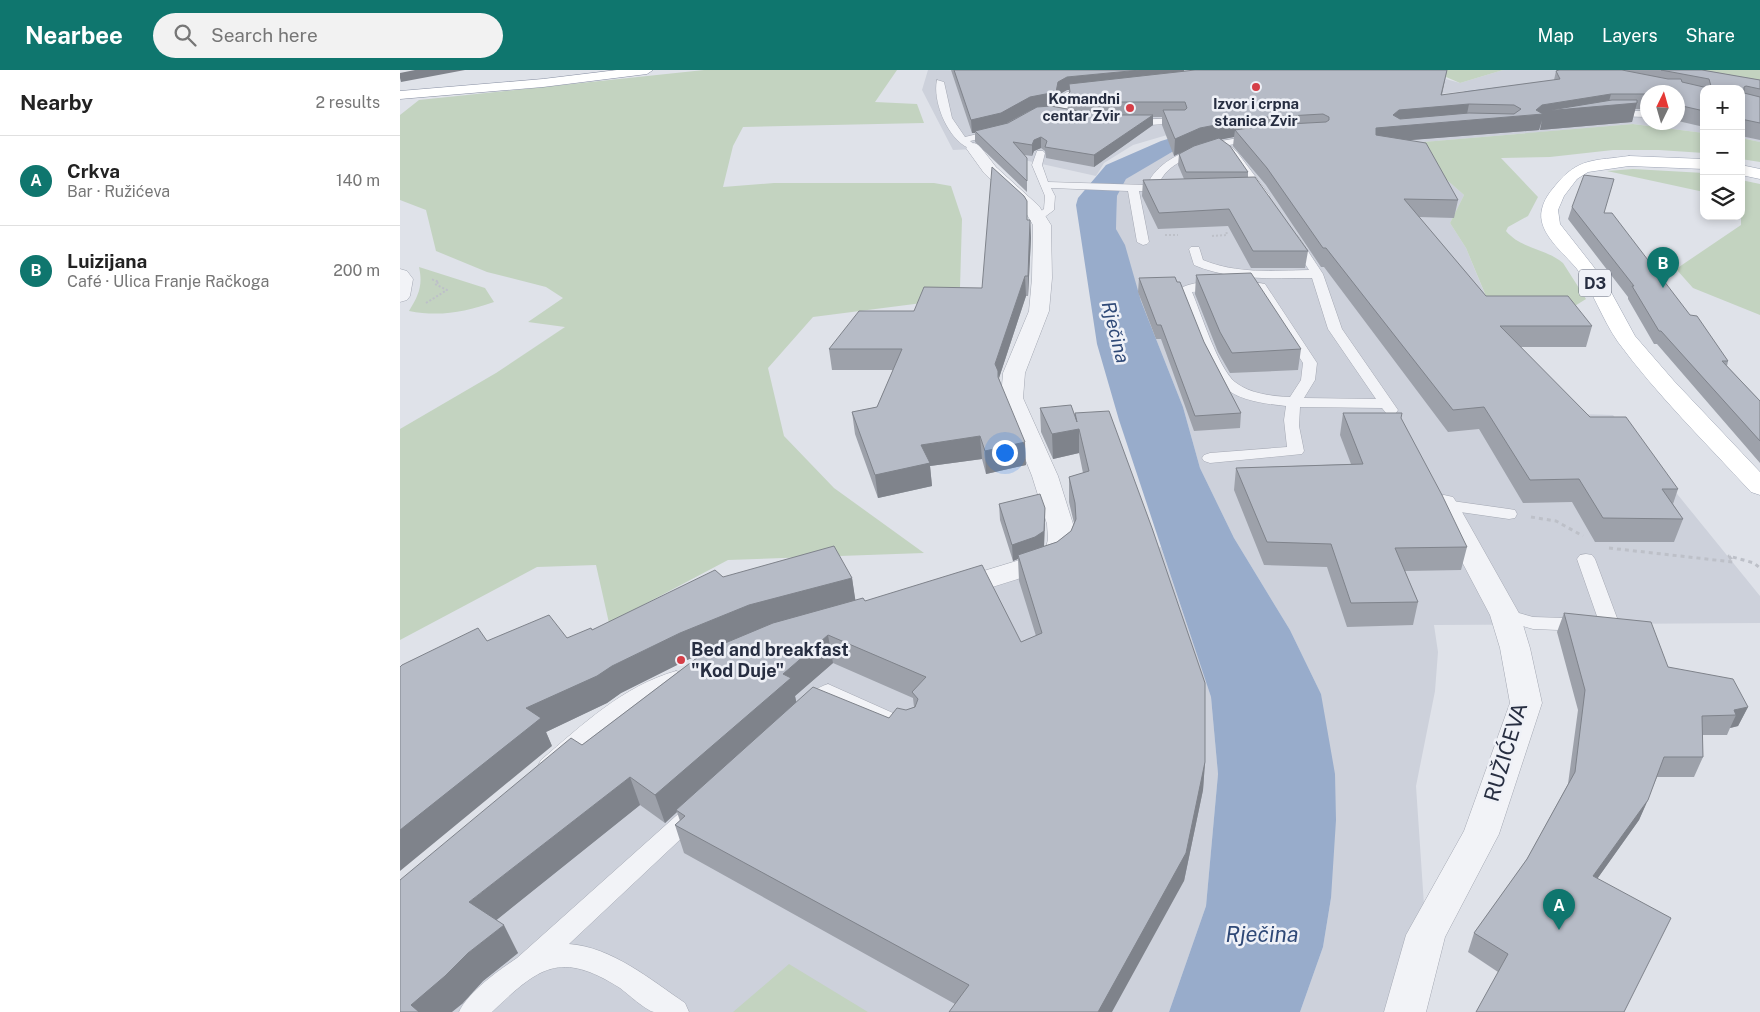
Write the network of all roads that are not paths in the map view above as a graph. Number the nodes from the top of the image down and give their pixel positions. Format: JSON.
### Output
{"nodes":[{"id":1,"x":592,"y":70,"type":"edge"},
{"id":2,"x":647,"y":70,"type":"edge"},
{"id":3,"x":940,"y":82,"type":"dead end"},
{"id":4,"x":400,"y":88,"type":"edge"},
{"id":5,"x":1103,"y":91,"type":"edge"},
{"id":6,"x":400,"y":95,"type":"edge"},
{"id":7,"x":1051,"y":111,"type":"junction"},
{"id":8,"x":1640,"y":114,"type":"edge"},
{"id":9,"x":1068,"y":116,"type":"edge"},
{"id":10,"x":1597,"y":116,"type":"edge"},
{"id":11,"x":1027,"y":118,"type":"edge"},
{"id":12,"x":1181,"y":121,"type":"edge"},
{"id":13,"x":1126,"y":123,"type":"edge"},
{"id":14,"x":1005,"y":130,"type":"edge"},
{"id":15,"x":1268,"y":136,"type":"edge"},
{"id":16,"x":968,"y":144,"type":"junction"},
{"id":17,"x":1221,"y":144,"type":"junction"},
{"id":18,"x":1040,"y":153,"type":"edge"},
{"id":19,"x":1700,"y":164,"type":"edge"},
{"id":20,"x":1745,"y":171,"type":"edge"},
{"id":21,"x":1760,"y":174,"type":"edge"},
{"id":22,"x":1044,"y":186,"type":"junction"},
{"id":23,"x":1133,"y":189,"type":"junction"},
{"id":24,"x":1151,"y":189,"type":"junction"},
{"id":25,"x":1180,"y":189,"type":"edge"},
{"id":26,"x":1271,"y":204,"type":"edge"},
{"id":27,"x":1038,"y":217,"type":"junction"},
{"id":28,"x":1288,"y":229,"type":"edge"},
{"id":29,"x":1143,"y":242,"type":"dead end"},
{"id":30,"x":1195,"y":249,"type":"dead end"},
{"id":31,"x":400,"y":274,"type":"edge"},
{"id":32,"x":1317,"y":274,"type":"junction"},
{"id":33,"x":400,"y":296,"type":"edge"},
{"id":34,"x":1295,"y":402,"type":"junction"},
{"id":35,"x":1386,"y":404,"type":"junction"},
{"id":36,"x":1396,"y":418,"type":"edge"},
{"id":37,"x":1210,"y":458,"type":"dead end"},
{"id":38,"x":1760,"y":487,"type":"edge"},
{"id":39,"x":1438,"y":493,"type":"joint"},
{"id":40,"x":1508,"y":514,"type":"road end"},
{"id":41,"x":1586,"y":559,"type":"dead end"},
{"id":42,"x":933,"y":595,"type":"edge"},
{"id":43,"x":1505,"y":615,"type":"junction"},
{"id":44,"x":699,"y":670,"type":"edge"},
{"id":45,"x":792,"y":724,"type":"edge"},
{"id":46,"x":909,"y":728,"type":"edge"},
{"id":47,"x":531,"y":789,"type":"edge"},
{"id":48,"x":707,"y":801,"type":"edge"},
{"id":49,"x":525,"y":968,"type":"junction"},
{"id":50,"x":473,"y":1012,"type":"edge"},
{"id":51,"x":675,"y":1012,"type":"edge"},
{"id":52,"x":1405,"y":1012,"type":"edge"}],
"edges":[{"from":1,"to":4,"type":"main road"},
{"from":2,"to":6,"type":"main road"},
{"from":3,"to":16,"type":"lane"},
{"from":5,"to":7,"type":"lane"},
{"from":7,"to":9,"type":"lane"},
{"from":7,"to":11,"type":"lane"},
{"from":8,"to":10,"type":"lane"},
{"from":12,"to":13,"type":"lane"},
{"from":14,"to":16,"type":"lane"},
{"from":15,"to":17,"type":"lane"},
{"from":16,"to":27,"type":"street"},
{"from":17,"to":24,"type":"lane"},
{"from":17,"to":26,"type":"lane"},
{"from":18,"to":22,"type":"lane"},
{"from":19,"to":38,"type":"main road","number":"D3"},
{"from":20,"to":21,"type":"main road"},
{"from":22,"to":23,"type":"lane"},
{"from":22,"to":27,"type":"lane"},
{"from":23,"to":24,"type":"lane"},
{"from":23,"to":29,"type":"lane"},
{"from":24,"to":25,"type":"lane"},
{"from":27,"to":42,"type":"street"},
{"from":28,"to":32,"type":"lane"},
{"from":30,"to":32,"type":"lane"},
{"from":31,"to":33,"type":"street"},
{"from":32,"to":35,"type":"lane"},
{"from":34,"to":34,"type":"lane"},
{"from":34,"to":35,"type":"lane"},
{"from":34,"to":37,"type":"lane"},
{"from":35,"to":36,"type":"lane"},
{"from":39,"to":40,"type":"lane"},
{"from":39,"to":43,"type":"street","name":"RUŽIĆEVA"},
{"from":41,"to":43,"type":"lane"},
{"from":43,"to":52,"type":"street","name":"RUŽIĆEVA"},
{"from":44,"to":47,"type":"street"},
{"from":45,"to":46,"type":"lane"},
{"from":48,"to":49,"type":"lane"},
{"from":49,"to":50,"type":"lane"},
{"from":49,"to":51,"type":"lane"}]}
